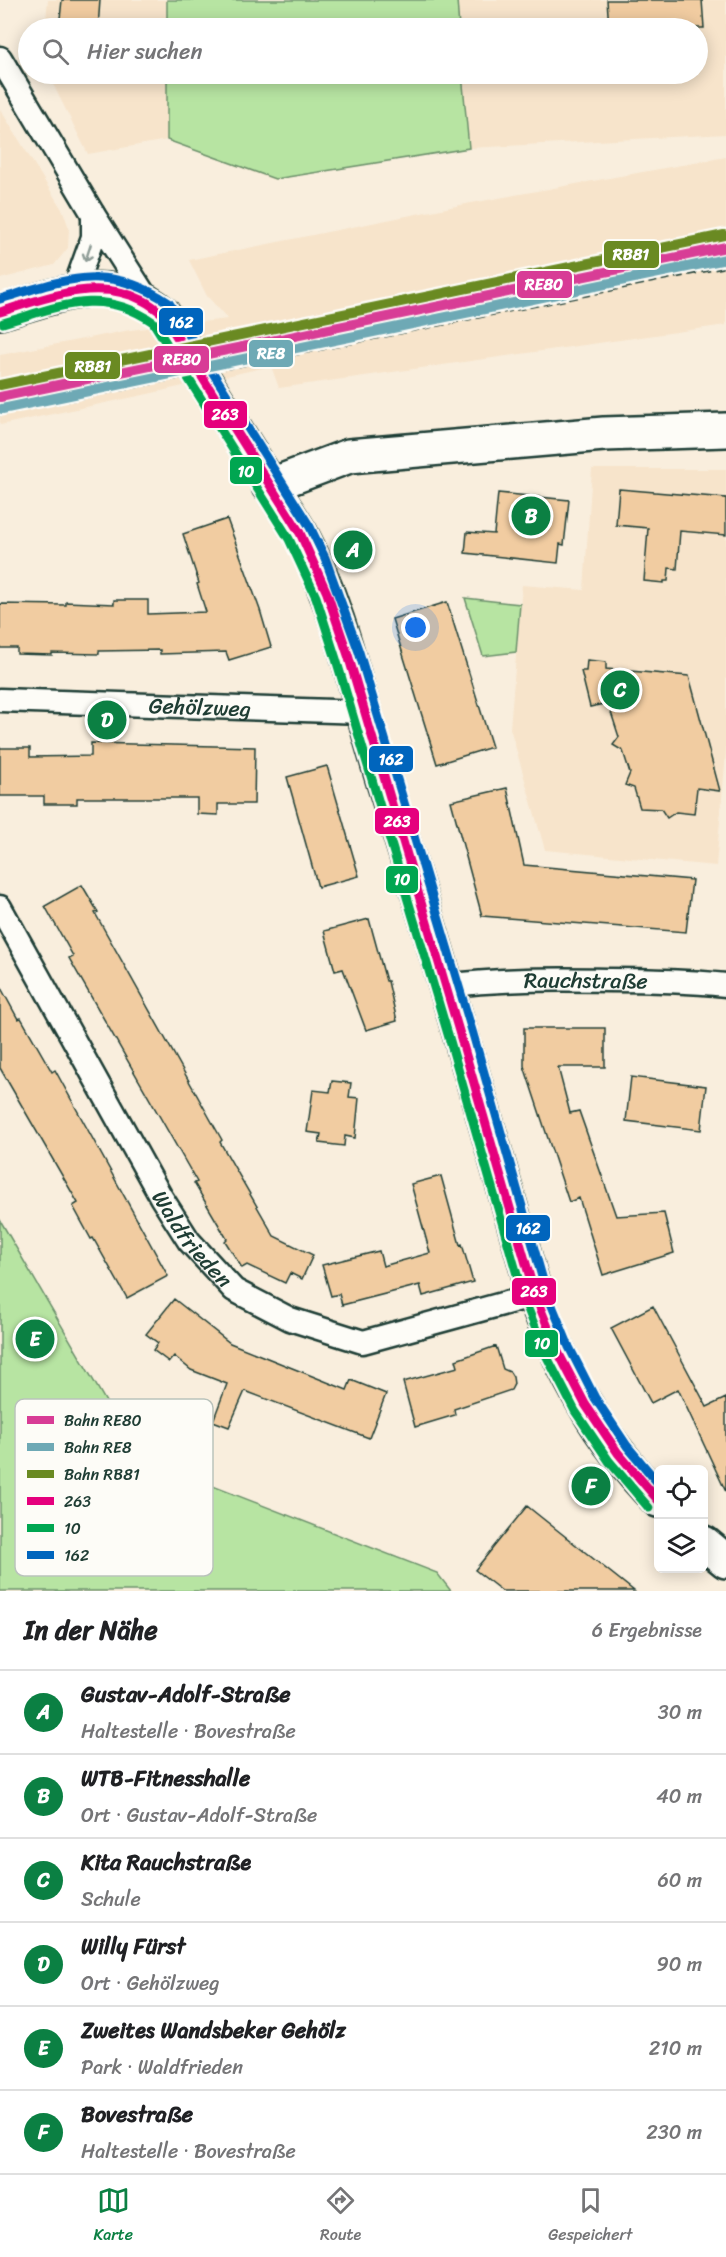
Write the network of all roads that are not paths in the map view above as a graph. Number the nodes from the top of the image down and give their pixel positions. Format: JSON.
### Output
{"nodes":[{"id":1,"x":0,"y":58,"type":"edge"},
{"id":2,"x":93,"y":214,"type":"junction"},
{"id":3,"x":74,"y":290,"type":"junction"},
{"id":4,"x":149,"y":302,"type":"junction"},
{"id":5,"x":0,"y":312,"type":"edge"},
{"id":6,"x":726,"y":430,"type":"edge"},
{"id":7,"x":269,"y":486,"type":"junction"},
{"id":8,"x":0,"y":700,"type":"edge"},
{"id":9,"x":364,"y":712,"type":"junction"},
{"id":10,"x":0,"y":908,"type":"edge"},
{"id":11,"x":726,"y":985,"type":"edge"},
{"id":12,"x":446,"y":986,"type":"junction"},
{"id":13,"x":535,"y":1294,"type":"junction"},
{"id":14,"x":654,"y":1496,"type":"edge"},
{"id":15,"x":708,"y":1546,"type":"edge"},
{"id":16,"x":726,"y":1561,"type":"edge"}],
"edges":[{"from":1,"to":2,"type":"street"},
{"from":2,"to":3,"type":"street","one_way":true},
{"from":2,"to":4,"type":"street"},
{"from":3,"to":4,"type":"main road"},
{"from":3,"to":5,"type":"main road"},
{"from":4,"to":7,"type":"main road"},
{"from":6,"to":7,"type":"main road"},
{"from":7,"to":9,"type":"main road"},
{"from":8,"to":9,"type":"street","name":"Gehölzweg"},
{"from":9,"to":12,"type":"main road"},
{"from":10,"to":13,"type":"street","name":"Waldfrieden"},
{"from":11,"to":12,"type":"street","name":"Rauchstraße"},
{"from":12,"to":13,"type":"main road"},
{"from":13,"to":14,"type":"main road"},
{"from":15,"to":16,"type":"main road"}]}
